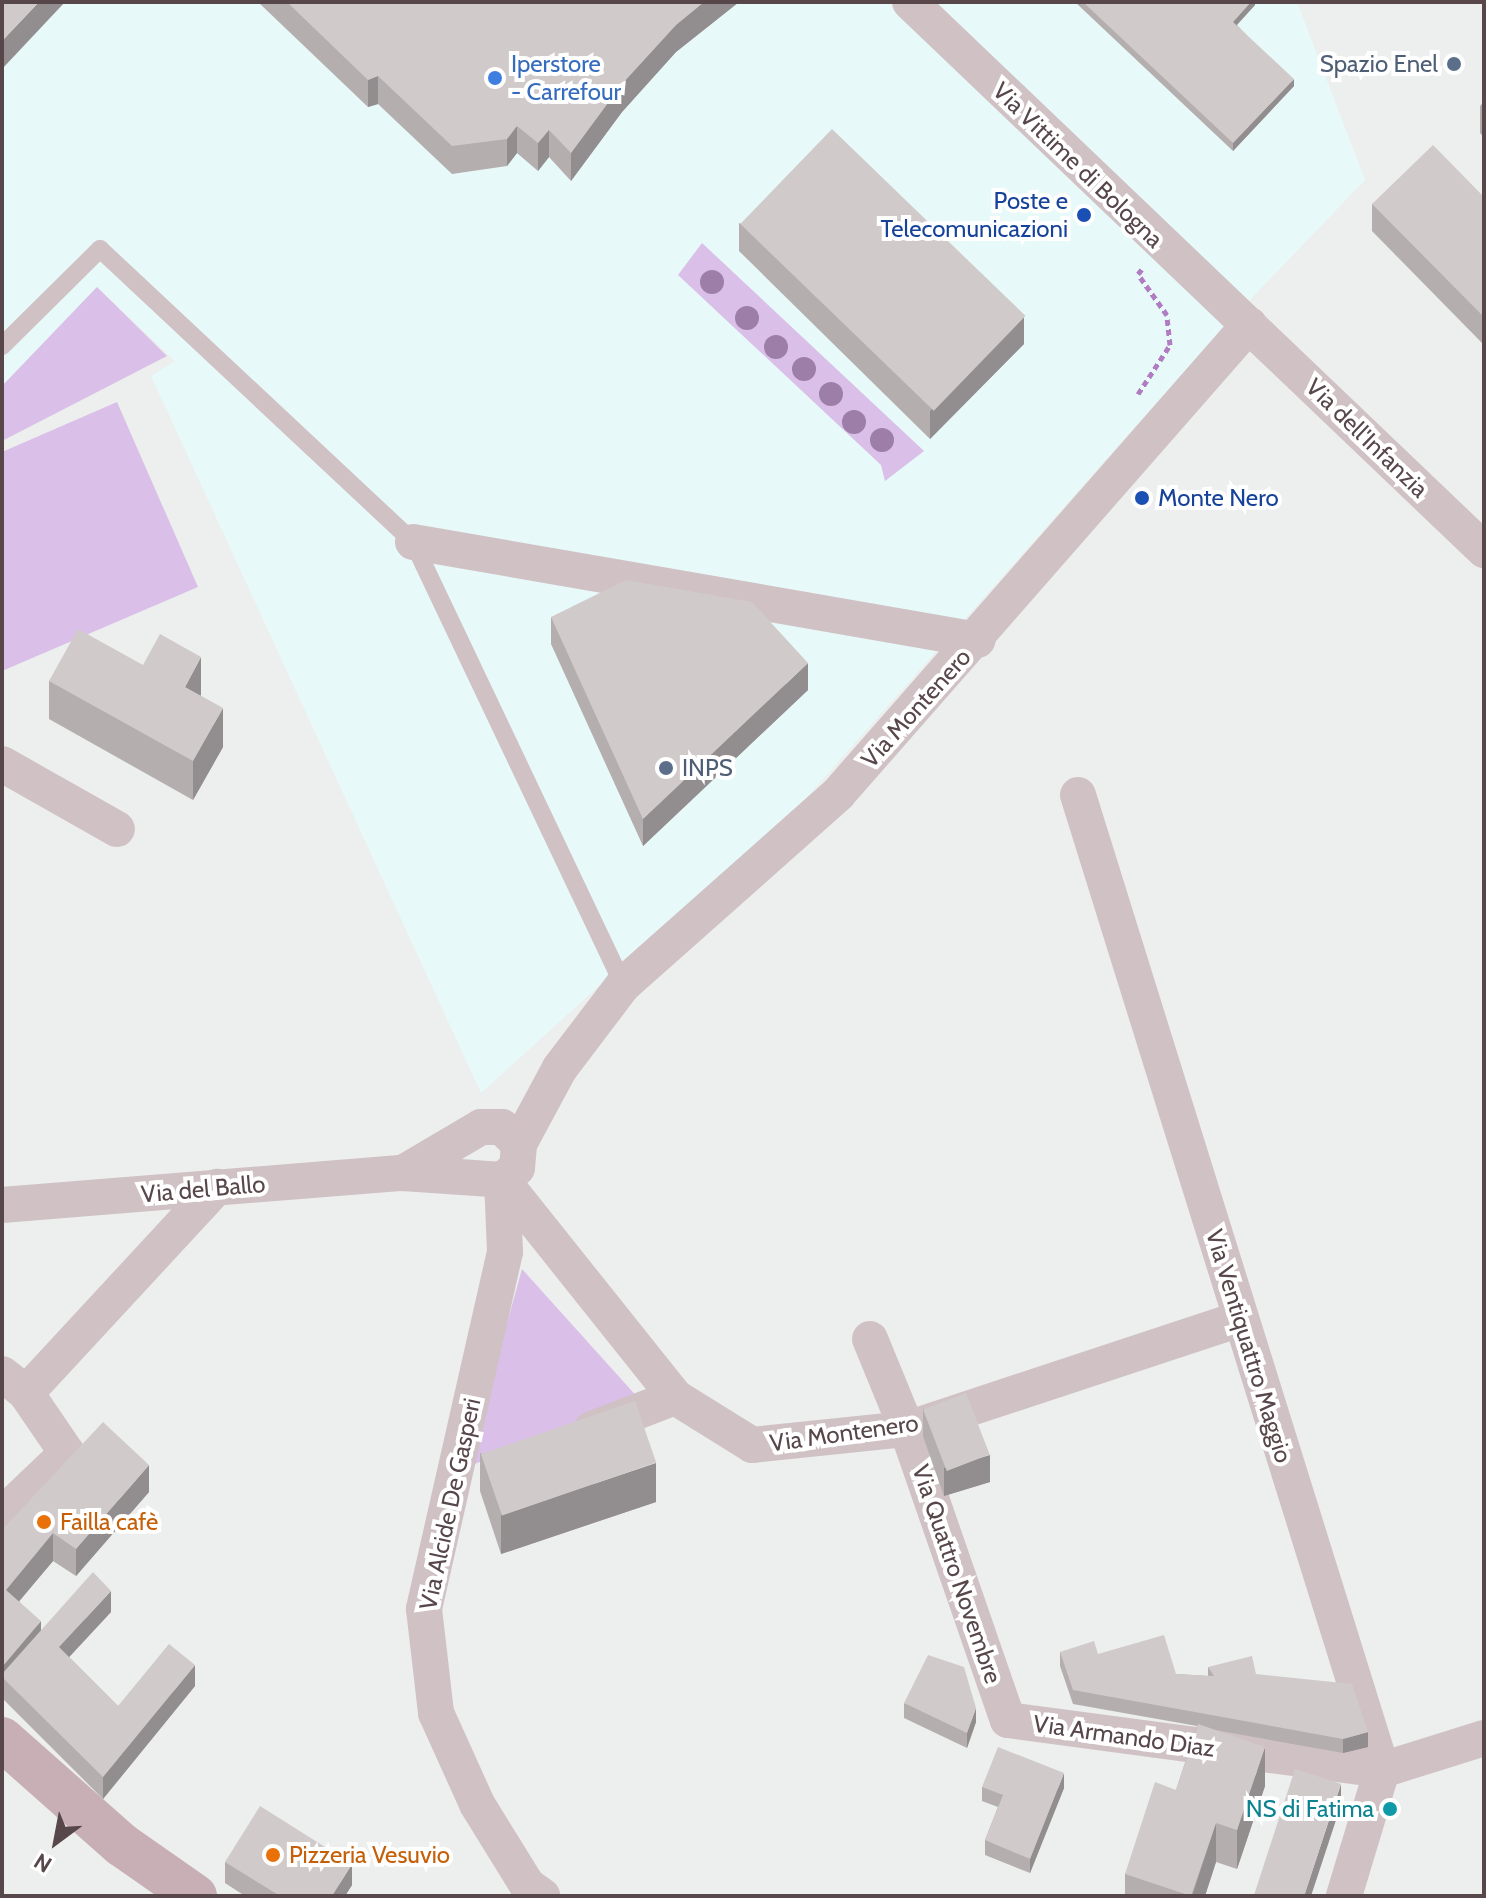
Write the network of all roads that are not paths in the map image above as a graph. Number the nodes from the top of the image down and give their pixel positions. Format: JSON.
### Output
{"nodes":[{"id":1,"x":910,"y":2,"type":"edge"},
{"id":2,"x":1249,"y":325,"type":"junction"},
{"id":3,"x":2,"y":346,"type":"edge"},
{"id":4,"x":413,"y":542,"type":"junction"},
{"id":5,"x":1484,"y":550,"type":"edge"},
{"id":6,"x":978,"y":640,"type":"junction"},
{"id":7,"x":2,"y":764,"type":"edge"},
{"id":8,"x":1078,"y":795,"type":"dead end"},
{"id":9,"x":117,"y":829,"type":"dead end"},
{"id":10,"x":623,"y":985,"type":"junction"},
{"id":11,"x":493,"y":1135,"type":"junction"},
{"id":12,"x":403,"y":1173,"type":"junction"},
{"id":13,"x":489,"y":1179,"type":"junction"},
{"id":14,"x":217,"y":1187,"type":"junction"},
{"id":15,"x":2,"y":1205,"type":"edge"},
{"id":16,"x":1240,"y":1319,"type":"junction"},
{"id":17,"x":870,"y":1339,"type":"dead end"},
{"id":18,"x":14,"y":1384,"type":"edge"},
{"id":19,"x":675,"y":1397,"type":"junction"},
{"id":20,"x":907,"y":1429,"type":"junction"},
{"id":21,"x":556,"y":1443,"type":"edge"},
{"id":22,"x":497,"y":1466,"type":"edge"},
{"id":23,"x":453,"y":1483,"type":"junction"},
{"id":24,"x":2,"y":1515,"type":"edge"},
{"id":25,"x":1008,"y":1720,"type":"joint"},
{"id":26,"x":1484,"y":1738,"type":"edge"},
{"id":27,"x":2,"y":1739,"type":"edge"},
{"id":28,"x":1382,"y":1770,"type":"junction"},
{"id":29,"x":195,"y":1896,"type":"edge"},
{"id":30,"x":542,"y":1896,"type":"edge"},
{"id":31,"x":1344,"y":1896,"type":"edge"}],
"edges":[{"from":1,"to":2,"type":"street","name":"Via Vittime di Bologna"},
{"from":2,"to":5,"type":"street","name":"Via dell'Infanzia"},
{"from":2,"to":6,"type":"street","name":"Via Montenero"},
{"from":3,"to":4,"type":"lane"},
{"from":4,"to":6,"type":"street"},
{"from":4,"to":10,"type":"lane"},
{"from":6,"to":10,"type":"street","name":"Via Montenero"},
{"from":7,"to":9,"type":"street"},
{"from":8,"to":16,"type":"street","name":"Via Ventiquattro Maggio"},
{"from":10,"to":11,"type":"street","name":"Via Montenero"},
{"from":11,"to":12,"type":"street"},
{"from":11,"to":13,"type":"street","name":"Via Alcide De Gasperi"},
{"from":11,"to":13,"type":"street","name":"Via Montenero"},
{"from":12,"to":13,"type":"street","name":"Via del Ballo"},
{"from":12,"to":14,"type":"street","name":"Via del Ballo"},
{"from":13,"to":19,"type":"street","name":"Via Montenero"},
{"from":13,"to":23,"type":"street","name":"Via Alcide De Gasperi"},
{"from":14,"to":15,"type":"street","name":"Via del Ballo"},
{"from":14,"to":18,"type":"street"},
{"from":16,"to":20,"type":"street","name":"Via Montenero"},
{"from":16,"to":28,"type":"street","name":"Via Ventiquattro Maggio"},
{"from":17,"to":20,"type":"street","name":"Via Quattro Novembre"},
{"from":18,"to":24,"type":"street"},
{"from":19,"to":20,"type":"street","name":"Via Montenero"},
{"from":19,"to":21,"type":"street"},
{"from":20,"to":25,"type":"street","name":"Via Quattro Novembre"},
{"from":22,"to":23,"type":"street"},
{"from":23,"to":30,"type":"street","name":"Via Alcide De Gasperi"},
{"from":25,"to":28,"type":"street","name":"Via Armando Diaz"},
{"from":26,"to":28,"type":"street"},
{"from":27,"to":29,"type":"main road"},
{"from":28,"to":31,"type":"street"}]}
